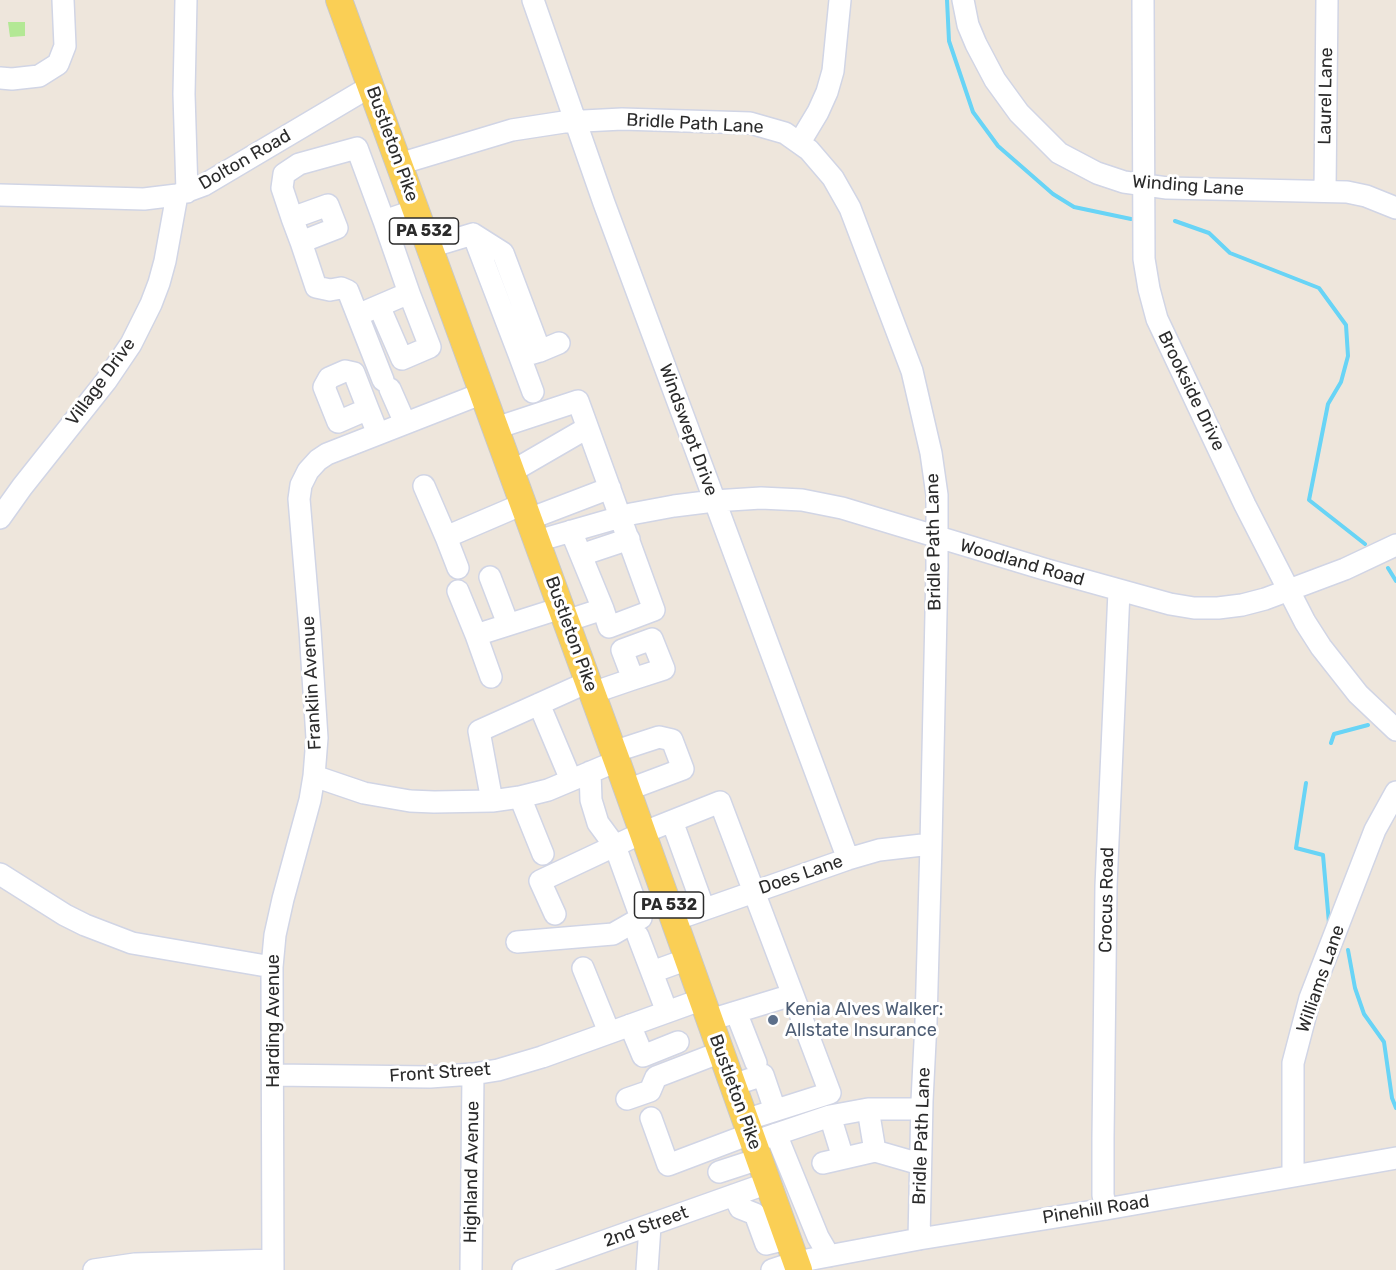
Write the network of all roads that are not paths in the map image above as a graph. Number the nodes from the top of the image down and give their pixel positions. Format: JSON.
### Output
{"nodes":[{"id":1,"x":63,"y":0,"type":"edge"},
{"id":2,"x":186,"y":0,"type":"edge"},
{"id":3,"x":339,"y":0,"type":"edge"},
{"id":4,"x":533,"y":0,"type":"edge"},
{"id":5,"x":840,"y":0,"type":"edge"},
{"id":6,"x":963,"y":0,"type":"edge"},
{"id":7,"x":1143,"y":0,"type":"edge"},
{"id":8,"x":1327,"y":0,"type":"edge"},
{"id":9,"x":0,"y":78,"type":"edge"},
{"id":10,"x":371,"y":86,"type":"junction"},
{"id":11,"x":576,"y":122,"type":"junction"},
{"id":12,"x":800,"y":142,"type":"junction"},
{"id":13,"x":399,"y":164,"type":"junction"},
{"id":14,"x":1143,"y":186,"type":"junction"},
{"id":15,"x":1325,"y":191,"type":"junction"},
{"id":16,"x":182,"y":194,"type":"junction"},
{"id":17,"x":0,"y":195,"type":"edge"},
{"id":18,"x":1396,"y":208,"type":"edge"},
{"id":19,"x":416,"y":210,"type":"junction"},
{"id":20,"x":292,"y":218,"type":"junction"},
{"id":21,"x":384,"y":221,"type":"junction"},
{"id":22,"x":301,"y":242,"type":"junction"},
{"id":23,"x":430,"y":247,"type":"junction"},
{"id":24,"x":409,"y":293,"type":"junction"},
{"id":25,"x":379,"y":306,"type":"junction"},
{"id":26,"x":358,"y":315,"type":"junction"},
{"id":27,"x":533,"y":392,"type":"dead end"},
{"id":28,"x":483,"y":393,"type":"junction"},
{"id":29,"x":368,"y":409,"type":"junction"},
{"id":30,"x":338,"y":422,"type":"junction"},
{"id":31,"x":405,"y":423,"type":"junction"},
{"id":32,"x":496,"y":428,"type":"junction"},
{"id":33,"x":587,"y":428,"type":"junction"},
{"id":34,"x":378,"y":434,"type":"junction"},
{"id":35,"x":348,"y":445,"type":"junction"},
{"id":36,"x":511,"y":472,"type":"junction"},
{"id":37,"x":424,"y":486,"type":"dead end"},
{"id":38,"x":610,"y":488,"type":"junction"},
{"id":39,"x":714,"y":501,"type":"junction"},
{"id":40,"x":621,"y":517,"type":"junction"},
{"id":41,"x":0,"y":518,"type":"edge"},
{"id":42,"x":530,"y":522,"type":"junction"},
{"id":43,"x":571,"y":531,"type":"junction"},
{"id":44,"x":446,"y":537,"type":"junction"},
{"id":45,"x":937,"y":538,"type":"junction"},
{"id":46,"x":628,"y":539,"type":"junction"},
{"id":47,"x":1396,"y":545,"type":"edge"},
{"id":48,"x":581,"y":555,"type":"junction"},
{"id":49,"x":459,"y":568,"type":"dead end"},
{"id":50,"x":490,"y":578,"type":"dead end"},
{"id":51,"x":1289,"y":590,"type":"junction"},
{"id":52,"x":458,"y":591,"type":"dead end"},
{"id":53,"x":1119,"y":591,"type":"junction"},
{"id":54,"x":603,"y":609,"type":"junction"},
{"id":55,"x":564,"y":614,"type":"junction"},
{"id":56,"x":508,"y":624,"type":"junction"},
{"id":57,"x":476,"y":635,"type":"junction"},
{"id":58,"x":491,"y":677,"type":"dead end"},
{"id":59,"x":633,"y":680,"type":"dead end"},
{"id":60,"x":590,"y":687,"type":"junction"},
{"id":61,"x":538,"y":704,"type":"junction"},
{"id":62,"x":1396,"y":730,"type":"edge"},
{"id":63,"x":615,"y":756,"type":"junction"},
{"id":64,"x":314,"y":776,"type":"junction"},
{"id":65,"x":580,"y":776,"type":"junction"},
{"id":66,"x":627,"y":790,"type":"junction"},
{"id":67,"x":1396,"y":792,"type":"edge"},
{"id":68,"x":520,"y":797,"type":"junction"},
{"id":69,"x":492,"y":801,"type":"junction"},
{"id":70,"x":672,"y":821,"type":"junction"},
{"id":71,"x":642,"y":833,"type":"junction"},
{"id":72,"x":931,"y":844,"type":"junction"},
{"id":73,"x":615,"y":846,"type":"junction"},
{"id":74,"x":543,"y":854,"type":"dead end"},
{"id":75,"x":848,"y":859,"type":"junction"},
{"id":76,"x":0,"y":874,"type":"edge"},
{"id":77,"x":662,"y":888,"type":"junction"},
{"id":78,"x":753,"y":892,"type":"junction"},
{"id":79,"x":634,"y":898,"type":"junction"},
{"id":80,"x":704,"y":909,"type":"junction"},
{"id":81,"x":555,"y":914,"type":"dead end"},
{"id":82,"x":674,"y":920,"type":"junction"},
{"id":83,"x":638,"y":936,"type":"dead end"},
{"id":84,"x":518,"y":942,"type":"dead end"},
{"id":85,"x":688,"y":959,"type":"junction"},
{"id":86,"x":272,"y":967,"type":"junction"},
{"id":87,"x":583,"y":968,"type":"dead end"},
{"id":88,"x":652,"y":972,"type":"junction"},
{"id":89,"x":792,"y":995,"type":"junction"},
{"id":90,"x":706,"y":1010,"type":"junction"},
{"id":91,"x":668,"y":1012,"type":"junction"},
{"id":92,"x":736,"y":1012,"type":"junction"},
{"id":93,"x":630,"y":1025,"type":"junction"},
{"id":94,"x":609,"y":1032,"type":"junction"},
{"id":95,"x":678,"y":1042,"type":"dead end"},
{"id":96,"x":721,"y":1052,"type":"junction"},
{"id":97,"x":759,"y":1070,"type":"junction"},
{"id":98,"x":473,"y":1074,"type":"junction"},
{"id":99,"x":273,"y":1075,"type":"junction"},
{"id":100,"x":733,"y":1085,"type":"junction"},
{"id":101,"x":627,"y":1099,"type":"dead end"},
{"id":102,"x":868,"y":1109,"type":"junction"},
{"id":103,"x":921,"y":1109,"type":"junction"},
{"id":104,"x":775,"y":1110,"type":"junction"},
{"id":105,"x":831,"y":1116,"type":"junction"},
{"id":106,"x":651,"y":1118,"type":"dead end"},
{"id":107,"x":757,"y":1138,"type":"junction"},
{"id":108,"x":875,"y":1151,"type":"junction"},
{"id":109,"x":843,"y":1158,"type":"junction"},
{"id":110,"x":1396,"y":1158,"type":"edge"},
{"id":111,"x":823,"y":1162,"type":"dead end"},
{"id":112,"x":920,"y":1164,"type":"junction"},
{"id":113,"x":720,"y":1172,"type":"dead end"},
{"id":114,"x":1293,"y":1176,"type":"junction"},
{"id":115,"x":768,"y":1183,"type":"junction"},
{"id":116,"x":734,"y":1195,"type":"junction"},
{"id":117,"x":1106,"y":1209,"type":"junction"},
{"id":118,"x":768,"y":1217,"type":"junction"},
{"id":119,"x":650,"y":1226,"type":"junction"},
{"id":120,"x":919,"y":1239,"type":"junction"},
{"id":121,"x":789,"y":1260,"type":"edge"},
{"id":122,"x":835,"y":1260,"type":"edge"},
{"id":123,"x":273,"y":1265,"type":"edge"},
{"id":124,"x":94,"y":1270,"type":"edge"},
{"id":125,"x":471,"y":1270,"type":"edge"},
{"id":126,"x":523,"y":1270,"type":"edge"},
{"id":127,"x":647,"y":1270,"type":"edge"}],
"edges":[{"from":1,"to":9,"type":"street"},
{"from":2,"to":16,"type":"street","name":"Village Drive"},
{"from":3,"to":10,"type":"main road","name":"Bustleton Pike","number":"PA 532"},
{"from":4,"to":11,"type":"street","name":"Windswept Drive"},
{"from":5,"to":12,"type":"street"},
{"from":6,"to":14,"type":"street","name":"Winding Lane"},
{"from":7,"to":14,"type":"street","name":"Brookside Drive"},
{"from":8,"to":15,"type":"street","name":"Laurel Lane"},
{"from":10,"to":13,"type":"main road","name":"Bustleton Pike","number":"PA 532"},
{"from":10,"to":16,"type":"street","name":"Dolton Road"},
{"from":11,"to":12,"type":"street","name":"Bridle Path Lane"},
{"from":11,"to":13,"type":"street","name":"Bridle Path Lane"},
{"from":11,"to":39,"type":"street","name":"Windswept Drive"},
{"from":12,"to":45,"type":"street","name":"Bridle Path Lane"},
{"from":13,"to":19,"type":"main road","name":"Bustleton Pike","number":"PA 532"},
{"from":14,"to":15,"type":"street","name":"Winding Lane"},
{"from":14,"to":51,"type":"street","name":"Brookside Drive"},
{"from":15,"to":18,"type":"street","name":"Winding Lane"},
{"from":16,"to":17,"type":"street","name":"Dolton Road"},
{"from":16,"to":41,"type":"street","name":"Village Drive"},
{"from":19,"to":21,"type":"street"},
{"from":19,"to":23,"type":"main road","name":"Bustleton Pike","number":"PA 532"},
{"from":20,"to":21,"type":"street"},
{"from":20,"to":22,"type":"street"},
{"from":20,"to":22,"type":"street"},
{"from":21,"to":24,"type":"street"},
{"from":22,"to":26,"type":"street"},
{"from":23,"to":27,"type":"street"},
{"from":23,"to":28,"type":"main road","name":"Bustleton Pike","number":"PA 532"},
{"from":24,"to":25,"type":"street"},
{"from":24,"to":25,"type":"street"},
{"from":25,"to":26,"type":"street"},
{"from":26,"to":31,"type":"street"},
{"from":28,"to":31,"type":"street","name":"Franklin Avenue"},
{"from":28,"to":32,"type":"main road","name":"Bustleton Pike","number":"PA 532"},
{"from":29,"to":30,"type":"street"},
{"from":29,"to":30,"type":"street"},
{"from":29,"to":34,"type":"street"},
{"from":30,"to":35,"type":"street"},
{"from":31,"to":34,"type":"street","name":"Franklin Avenue"},
{"from":32,"to":33,"type":"street"},
{"from":32,"to":36,"type":"main road","name":"Bustleton Pike","number":"PA 532"},
{"from":33,"to":36,"type":"street"},
{"from":33,"to":38,"type":"street"},
{"from":34,"to":35,"type":"street","name":"Franklin Avenue"},
{"from":35,"to":64,"type":"street","name":"Franklin Avenue"},
{"from":36,"to":42,"type":"main road","name":"Bustleton Pike","number":"PA 532"},
{"from":37,"to":44,"type":"street"},
{"from":38,"to":40,"type":"street"},
{"from":38,"to":42,"type":"street"},
{"from":39,"to":40,"type":"street","name":"Woodland Road"},
{"from":39,"to":45,"type":"street","name":"Woodland Road"},
{"from":39,"to":75,"type":"street","name":"Windswept Drive"},
{"from":40,"to":43,"type":"street","name":"Woodland Road"},
{"from":40,"to":46,"type":"street"},
{"from":42,"to":43,"type":"street","name":"Woodland Road"},
{"from":42,"to":44,"type":"street"},
{"from":42,"to":55,"type":"main road","name":"Bustleton Pike","number":"PA 532"},
{"from":43,"to":48,"type":"street"},
{"from":44,"to":49,"type":"street"},
{"from":45,"to":53,"type":"street","name":"Woodland Road"},
{"from":45,"to":72,"type":"street","name":"Bridle Path Lane"},
{"from":46,"to":48,"type":"street"},
{"from":46,"to":54,"type":"street"},
{"from":47,"to":51,"type":"street","name":"Woodland Road"},
{"from":48,"to":54,"type":"street"},
{"from":50,"to":56,"type":"street"},
{"from":51,"to":53,"type":"street","name":"Woodland Road"},
{"from":51,"to":62,"type":"street","name":"Brookside Drive"},
{"from":52,"to":57,"type":"street"},
{"from":53,"to":117,"type":"street","name":"Crocus Road"},
{"from":54,"to":55,"type":"street"},
{"from":55,"to":56,"type":"street"},
{"from":55,"to":60,"type":"main road","name":"Bustleton Pike","number":"PA 532"},
{"from":56,"to":57,"type":"street"},
{"from":57,"to":58,"type":"street"},
{"from":59,"to":60,"type":"street"},
{"from":60,"to":61,"type":"street"},
{"from":60,"to":63,"type":"main road","name":"Bustleton Pike","number":"PA 532"},
{"from":61,"to":65,"type":"street"},
{"from":61,"to":69,"type":"street"},
{"from":63,"to":65,"type":"street","name":"Franklin Avenue"},
{"from":63,"to":66,"type":"main road","name":"Bustleton Pike","number":"PA 532"},
{"from":63,"to":66,"type":"street","name":"Franklin Avenue"},
{"from":64,"to":69,"type":"street","name":"Franklin Avenue"},
{"from":64,"to":86,"type":"street","name":"Harding Avenue"},
{"from":65,"to":68,"type":"street","name":"Franklin Avenue"},
{"from":65,"to":73,"type":"street"},
{"from":66,"to":71,"type":"main road","name":"Bustleton Pike","number":"PA 532"},
{"from":67,"to":114,"type":"street","name":"Williams Lane"},
{"from":68,"to":69,"type":"street","name":"Franklin Avenue"},
{"from":68,"to":74,"type":"street"},
{"from":70,"to":71,"type":"street"},
{"from":70,"to":78,"type":"street"},
{"from":70,"to":80,"type":"street"},
{"from":71,"to":73,"type":"street"},
{"from":71,"to":77,"type":"main road","name":"Bustleton Pike","number":"PA 532"},
{"from":72,"to":75,"type":"street","name":"Does Lane"},
{"from":72,"to":103,"type":"street","name":"Bridle Path Lane"},
{"from":73,"to":79,"type":"street"},
{"from":73,"to":81,"type":"street"},
{"from":75,"to":78,"type":"street","name":"Does Lane"},
{"from":76,"to":86,"type":"street"},
{"from":77,"to":79,"type":"street"},
{"from":77,"to":82,"type":"main road","name":"Bustleton Pike","number":"PA 532"},
{"from":78,"to":80,"type":"street","name":"Does Lane"},
{"from":78,"to":89,"type":"street"},
{"from":79,"to":84,"type":"street"},
{"from":80,"to":82,"type":"street","name":"Does Lane"},
{"from":82,"to":85,"type":"main road","name":"Bustleton Pike","number":"PA 532"},
{"from":83,"to":88,"type":"street"},
{"from":85,"to":88,"type":"street"},
{"from":85,"to":90,"type":"main road","name":"Bustleton Pike","number":"PA 532"},
{"from":86,"to":99,"type":"street","name":"Harding Avenue"},
{"from":87,"to":94,"type":"street"},
{"from":88,"to":91,"type":"street"},
{"from":89,"to":92,"type":"street","name":"Front Street"},
{"from":89,"to":104,"type":"street"},
{"from":90,"to":91,"type":"street","name":"Front Street"},
{"from":90,"to":92,"type":"street","name":"Front Street"},
{"from":90,"to":96,"type":"main road","name":"Bustleton Pike","number":"PA 532"},
{"from":91,"to":93,"type":"street","name":"Front Street"},
{"from":92,"to":97,"type":"street"},
{"from":93,"to":94,"type":"street","name":"Front Street"},
{"from":93,"to":95,"type":"street"},
{"from":94,"to":98,"type":"street","name":"Front Street"},
{"from":96,"to":100,"type":"main road","name":"Bustleton Pike","number":"PA 532"},
{"from":96,"to":101,"type":"street"},
{"from":97,"to":100,"type":"street"},
{"from":97,"to":104,"type":"street"},
{"from":98,"to":99,"type":"street","name":"Front Street"},
{"from":98,"to":125,"type":"street","name":"Highland Avenue"},
{"from":99,"to":123,"type":"street","name":"Harding Avenue"},
{"from":100,"to":107,"type":"main road","name":"Bustleton Pike","number":"PA 532"},
{"from":102,"to":103,"type":"street"},
{"from":102,"to":105,"type":"street"},
{"from":102,"to":108,"type":"street"},
{"from":103,"to":112,"type":"street","name":"Bridle Path Lane"},
{"from":104,"to":107,"type":"street"},
{"from":105,"to":107,"type":"street"},
{"from":105,"to":109,"type":"street"},
{"from":106,"to":107,"type":"street"},
{"from":107,"to":113,"type":"street"},
{"from":107,"to":115,"type":"main road","name":"Bustleton Pike","number":"PA 532"},
{"from":107,"to":122,"type":"street"},
{"from":108,"to":109,"type":"street"},
{"from":108,"to":112,"type":"street"},
{"from":109,"to":111,"type":"street"},
{"from":110,"to":114,"type":"street","name":"Pinehill Road"},
{"from":112,"to":120,"type":"street","name":"Bridle Path Lane"},
{"from":114,"to":117,"type":"street","name":"Pinehill Road"},
{"from":115,"to":116,"type":"street","name":"2nd Street"},
{"from":115,"to":118,"type":"main road","name":"Bustleton Pike","number":"PA 532"},
{"from":116,"to":118,"type":"street"},
{"from":116,"to":119,"type":"street","name":"2nd Street"},
{"from":117,"to":120,"type":"street","name":"Pinehill Road"},
{"from":118,"to":121,"type":"main road","name":"Bustleton Pike","number":"PA 532"},
{"from":119,"to":126,"type":"street","name":"2nd Street"},
{"from":119,"to":127,"type":"street"},
{"from":120,"to":122,"type":"street","name":"Pinehill Road"},
{"from":121,"to":122,"type":"street","name":"Pinehill Road"},
{"from":123,"to":124,"type":"street"}]}
